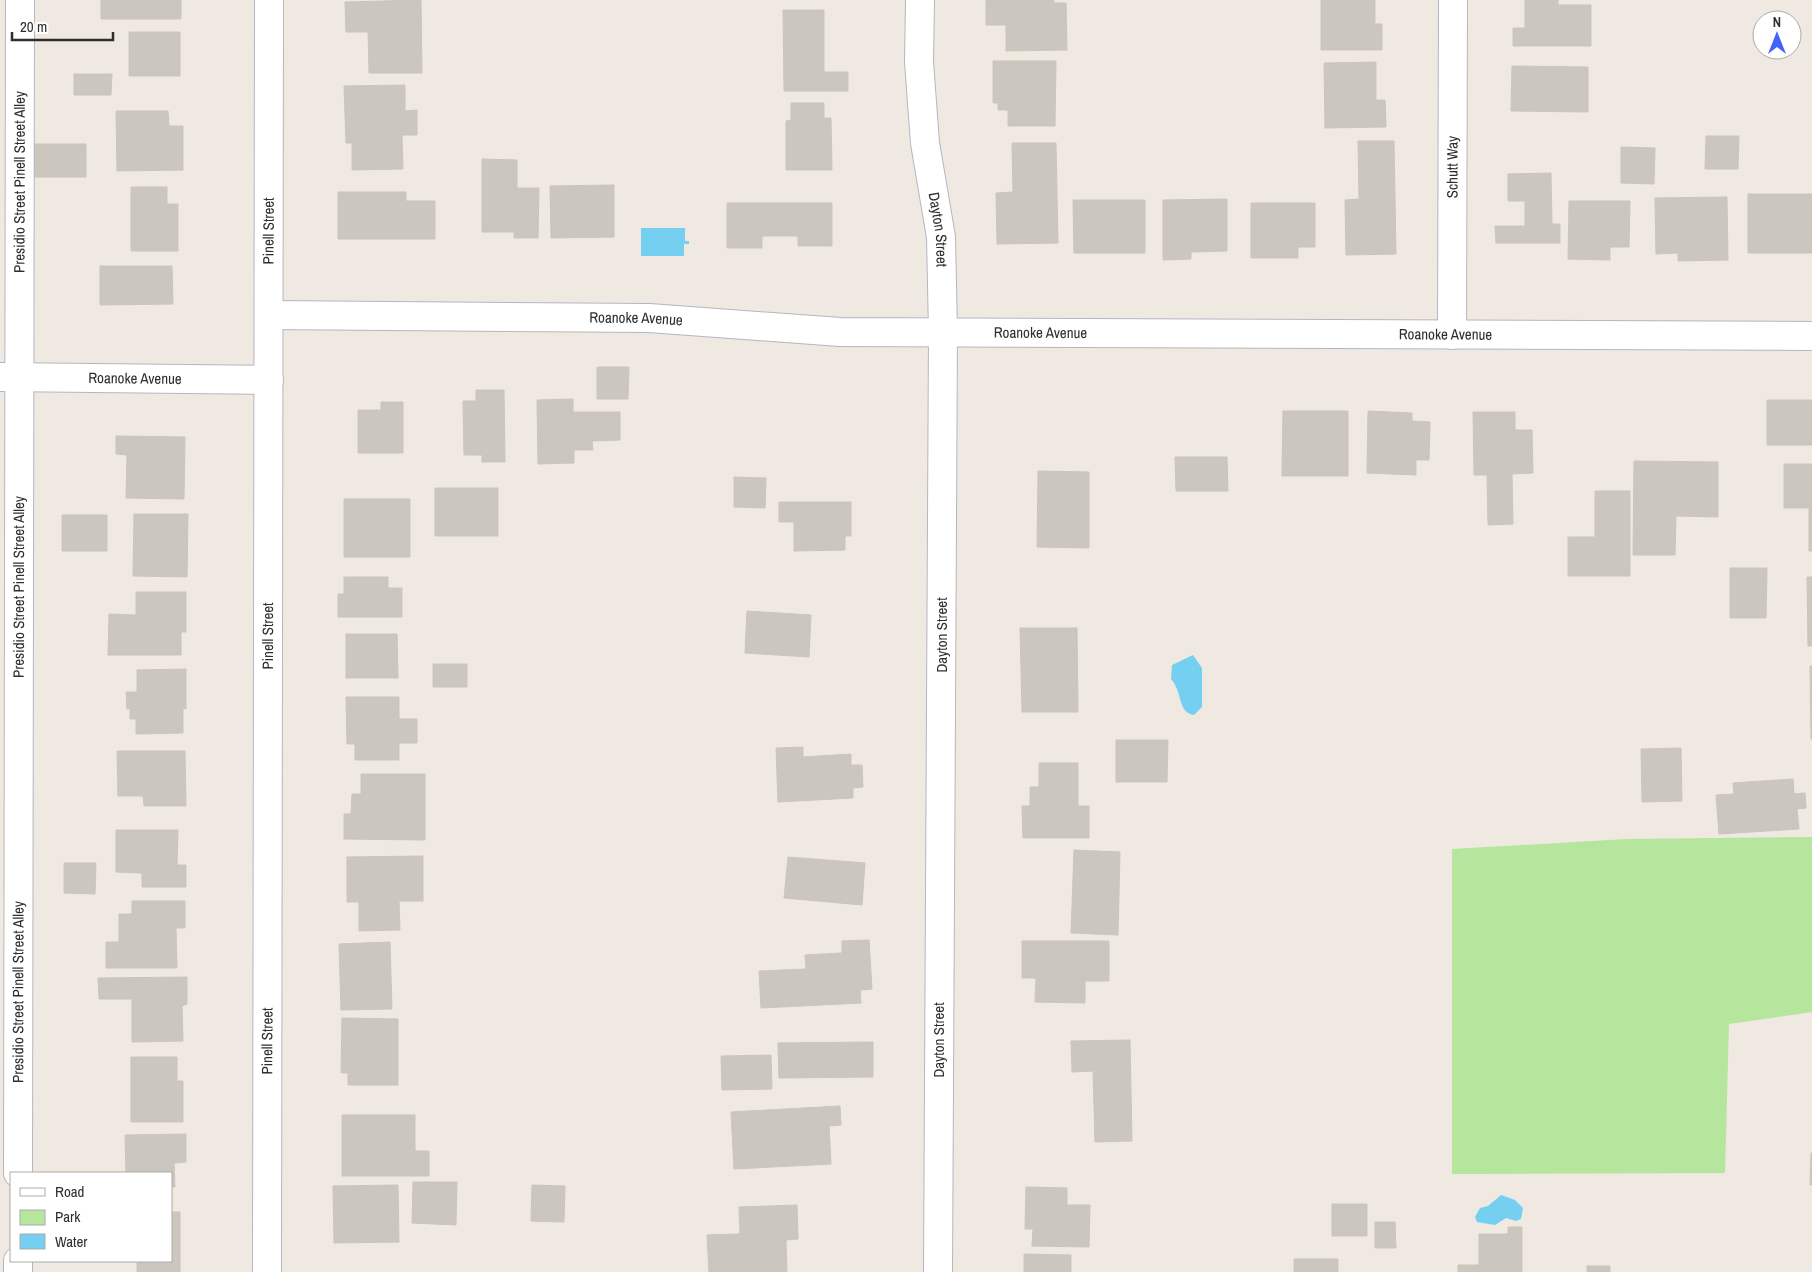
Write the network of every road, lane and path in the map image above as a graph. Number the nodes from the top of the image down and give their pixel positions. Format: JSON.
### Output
{"nodes":[{"id":1,"x":20,"y":0,"type":"edge"},
{"id":2,"x":269,"y":0,"type":"edge"},
{"id":3,"x":920,"y":0,"type":"edge"},
{"id":4,"x":1453,"y":0,"type":"edge"},
{"id":5,"x":270,"y":315,"type":"junction"},
{"id":6,"x":943,"y":332,"type":"junction"},
{"id":7,"x":1452,"y":335,"type":"junction"},
{"id":8,"x":1812,"y":336,"type":"edge"},
{"id":9,"x":10,"y":377,"type":"edge"},
{"id":10,"x":269,"y":380,"type":"junction"},
{"id":11,"x":18,"y":1172,"type":"edge"},
{"id":12,"x":267,"y":1272,"type":"edge"},
{"id":13,"x":938,"y":1272,"type":"edge"}],
"edges":[{"from":1,"to":9,"type":"street","name":"Presidio Street Pinell Street Alley"},
{"from":2,"to":5,"type":"street","name":"Pinell Street"},
{"from":3,"to":6,"type":"street","name":"Dayton Street"},
{"from":4,"to":7,"type":"street","name":"Schutt Way"},
{"from":5,"to":6,"type":"street","name":"Roanoke Avenue"},
{"from":5,"to":10,"type":"street","name":"Pinell Street"},
{"from":6,"to":7,"type":"street","name":"Roanoke Avenue"},
{"from":6,"to":13,"type":"street","name":"Dayton Street"},
{"from":7,"to":8,"type":"street","name":"Roanoke Avenue"},
{"from":9,"to":10,"type":"street","name":"Roanoke Avenue"},
{"from":9,"to":11,"type":"street","name":"Presidio Street Pinell Street Alley"},
{"from":10,"to":12,"type":"street","name":"Pinell Street"}]}
